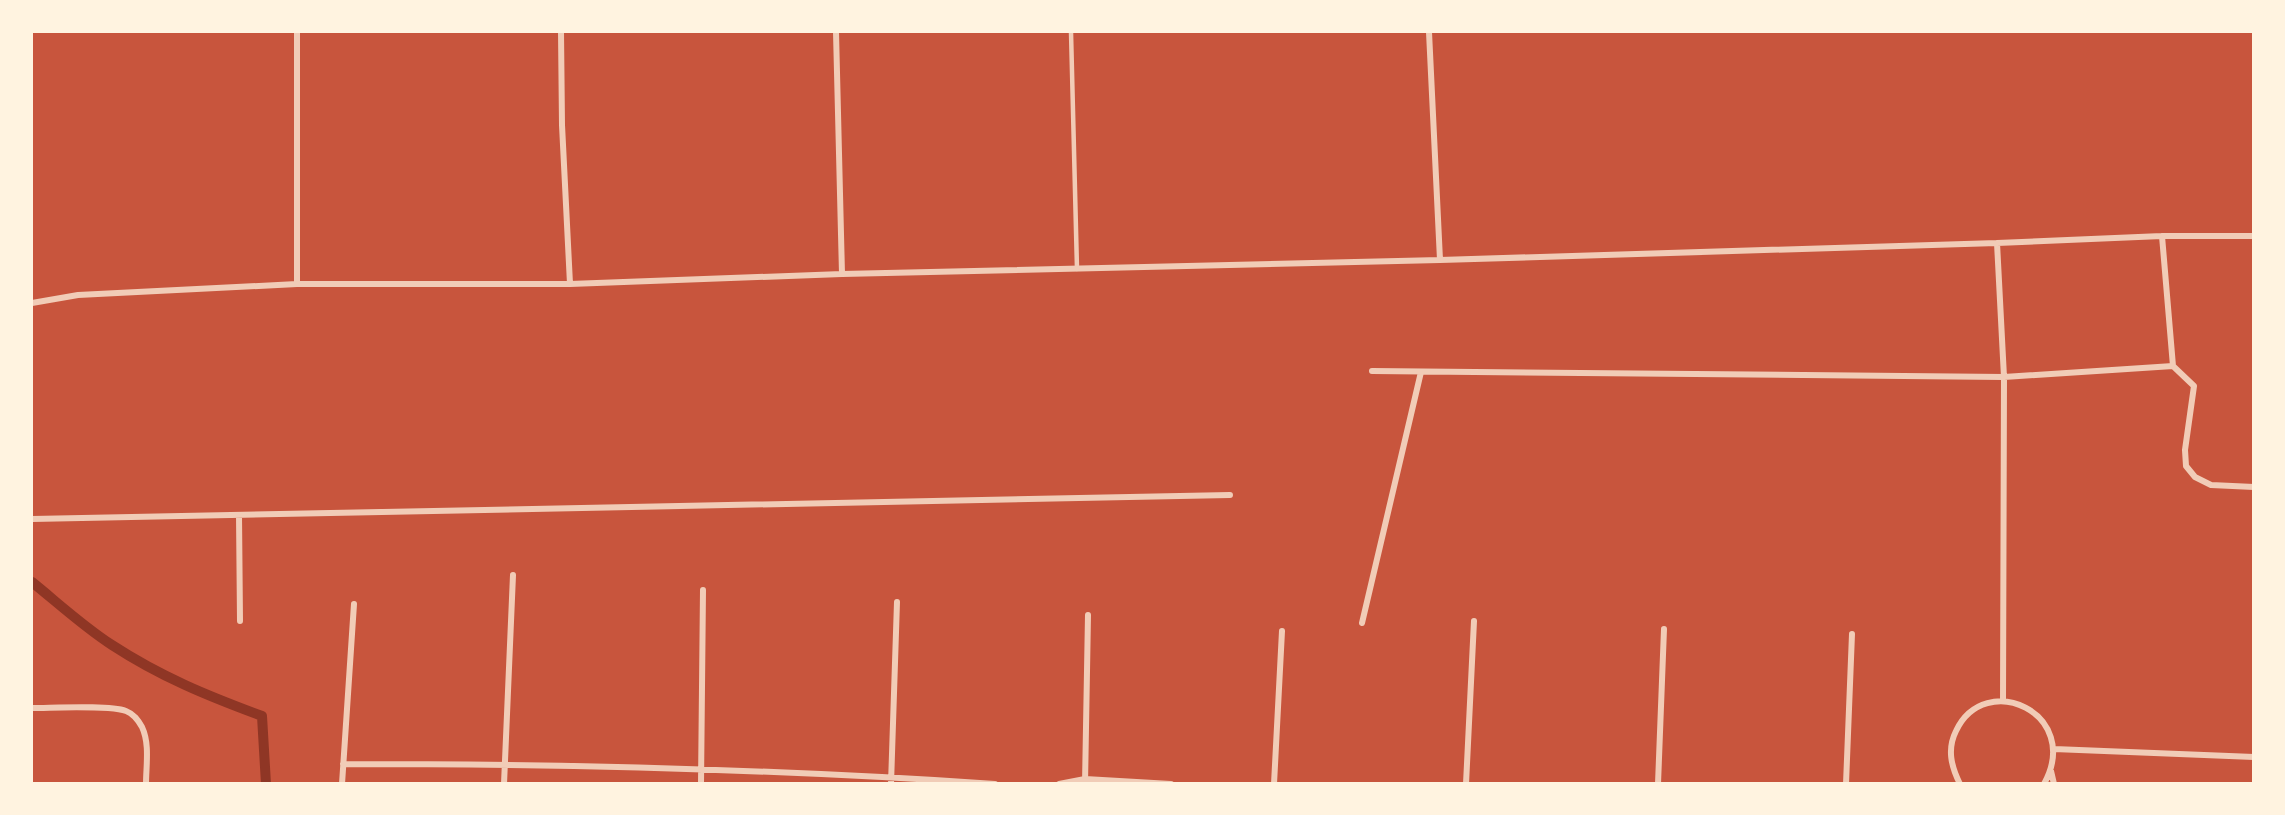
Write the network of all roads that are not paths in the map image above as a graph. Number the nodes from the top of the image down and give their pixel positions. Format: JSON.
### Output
{"nodes":[{"id":1,"x":297,"y":32,"type":"edge"},
{"id":2,"x":561,"y":32,"type":"edge"},
{"id":3,"x":836,"y":32,"type":"edge"},
{"id":4,"x":1071,"y":32,"type":"edge"},
{"id":5,"x":1429,"y":32,"type":"edge"},
{"id":6,"x":2162,"y":236,"type":"junction"},
{"id":7,"x":2253,"y":236,"type":"edge"},
{"id":8,"x":1997,"y":243,"type":"junction"},
{"id":9,"x":1440,"y":260,"type":"junction"},
{"id":10,"x":1077,"y":269,"type":"junction"},
{"id":11,"x":842,"y":274,"type":"junction"},
{"id":12,"x":297,"y":284,"type":"junction"},
{"id":13,"x":570,"y":284,"type":"junction"},
{"id":14,"x":32,"y":303,"type":"edge"},
{"id":15,"x":2173,"y":366,"type":"junction"},
{"id":16,"x":1372,"y":371,"type":"dead end"},
{"id":17,"x":1421,"y":372,"type":"junction"},
{"id":18,"x":2004,"y":377,"type":"junction"},
{"id":19,"x":2253,"y":487,"type":"edge"},
{"id":20,"x":1230,"y":495,"type":"dead end"},
{"id":21,"x":239,"y":515,"type":"junction"},
{"id":22,"x":32,"y":519,"type":"edge"},
{"id":23,"x":513,"y":575,"type":"dead end"},
{"id":24,"x":703,"y":590,"type":"dead end"},
{"id":25,"x":897,"y":602,"type":"dead end"},
{"id":26,"x":354,"y":604,"type":"dead end"},
{"id":27,"x":1088,"y":615,"type":"dead end"},
{"id":28,"x":240,"y":621,"type":"dead end"},
{"id":29,"x":1474,"y":621,"type":"dead end"},
{"id":30,"x":1362,"y":623,"type":"dead end"},
{"id":31,"x":1664,"y":629,"type":"dead end"},
{"id":32,"x":1282,"y":631,"type":"dead end"},
{"id":33,"x":1852,"y":634,"type":"dead end"},
{"id":34,"x":2003,"y":701,"type":"junction"},
{"id":35,"x":32,"y":708,"type":"edge"},
{"id":36,"x":2054,"y":749,"type":"junction"},
{"id":37,"x":2253,"y":757,"type":"edge"},
{"id":38,"x":343,"y":764,"type":"junction"},
{"id":39,"x":504,"y":764,"type":"junction"},
{"id":40,"x":701,"y":769,"type":"junction"},
{"id":41,"x":2051,"y":770,"type":"junction"},
{"id":42,"x":891,"y":780,"type":"edge"},
{"id":43,"x":1085,"y":781,"type":"edge"},
{"id":44,"x":146,"y":783,"type":"edge"},
{"id":45,"x":342,"y":783,"type":"edge"},
{"id":46,"x":504,"y":783,"type":"edge"},
{"id":47,"x":700,"y":783,"type":"edge"},
{"id":48,"x":994,"y":783,"type":"edge"},
{"id":49,"x":1059,"y":783,"type":"edge"},
{"id":50,"x":1172,"y":783,"type":"edge"},
{"id":51,"x":1274,"y":783,"type":"edge"},
{"id":52,"x":1466,"y":783,"type":"edge"},
{"id":53,"x":1658,"y":783,"type":"edge"},
{"id":54,"x":1846,"y":783,"type":"edge"},
{"id":55,"x":1960,"y":783,"type":"edge"},
{"id":56,"x":2044,"y":783,"type":"edge"},
{"id":57,"x":2054,"y":783,"type":"edge"}],
"edges":[{"from":1,"to":12,"type":"street"},
{"from":2,"to":13,"type":"street"},
{"from":3,"to":11,"type":"street"},
{"from":4,"to":10,"type":"lane"},
{"from":5,"to":9,"type":"street"},
{"from":6,"to":7,"type":"street"},
{"from":6,"to":8,"type":"street"},
{"from":6,"to":15,"type":"street"},
{"from":8,"to":9,"type":"street"},
{"from":8,"to":18,"type":"street"},
{"from":9,"to":10,"type":"street"},
{"from":10,"to":11,"type":"street"},
{"from":11,"to":13,"type":"street"},
{"from":12,"to":13,"type":"street"},
{"from":12,"to":14,"type":"street"},
{"from":15,"to":18,"type":"street"},
{"from":15,"to":19,"type":"street"},
{"from":16,"to":17,"type":"street"},
{"from":17,"to":18,"type":"street"},
{"from":17,"to":30,"type":"street"},
{"from":18,"to":34,"type":"street"},
{"from":20,"to":21,"type":"street"},
{"from":21,"to":22,"type":"street"},
{"from":21,"to":28,"type":"street"},
{"from":23,"to":39,"type":"street"},
{"from":24,"to":40,"type":"street"},
{"from":25,"to":42,"type":"street"},
{"from":26,"to":38,"type":"street"},
{"from":27,"to":43,"type":"street"},
{"from":29,"to":52,"type":"street"},
{"from":31,"to":53,"type":"street"},
{"from":32,"to":51,"type":"street"},
{"from":33,"to":54,"type":"street"},
{"from":34,"to":36,"type":"street"},
{"from":34,"to":55,"type":"street"},
{"from":35,"to":44,"type":"street"},
{"from":36,"to":37,"type":"street"},
{"from":36,"to":41,"type":"street"},
{"from":38,"to":39,"type":"street"},
{"from":38,"to":45,"type":"street"},
{"from":39,"to":40,"type":"street"},
{"from":39,"to":46,"type":"street"},
{"from":40,"to":42,"type":"street"},
{"from":40,"to":47,"type":"street"},
{"from":41,"to":56,"type":"street"},
{"from":41,"to":57,"type":"street"},
{"from":42,"to":48,"type":"street"},
{"from":43,"to":49,"type":"street"},
{"from":43,"to":50,"type":"street"}]}
